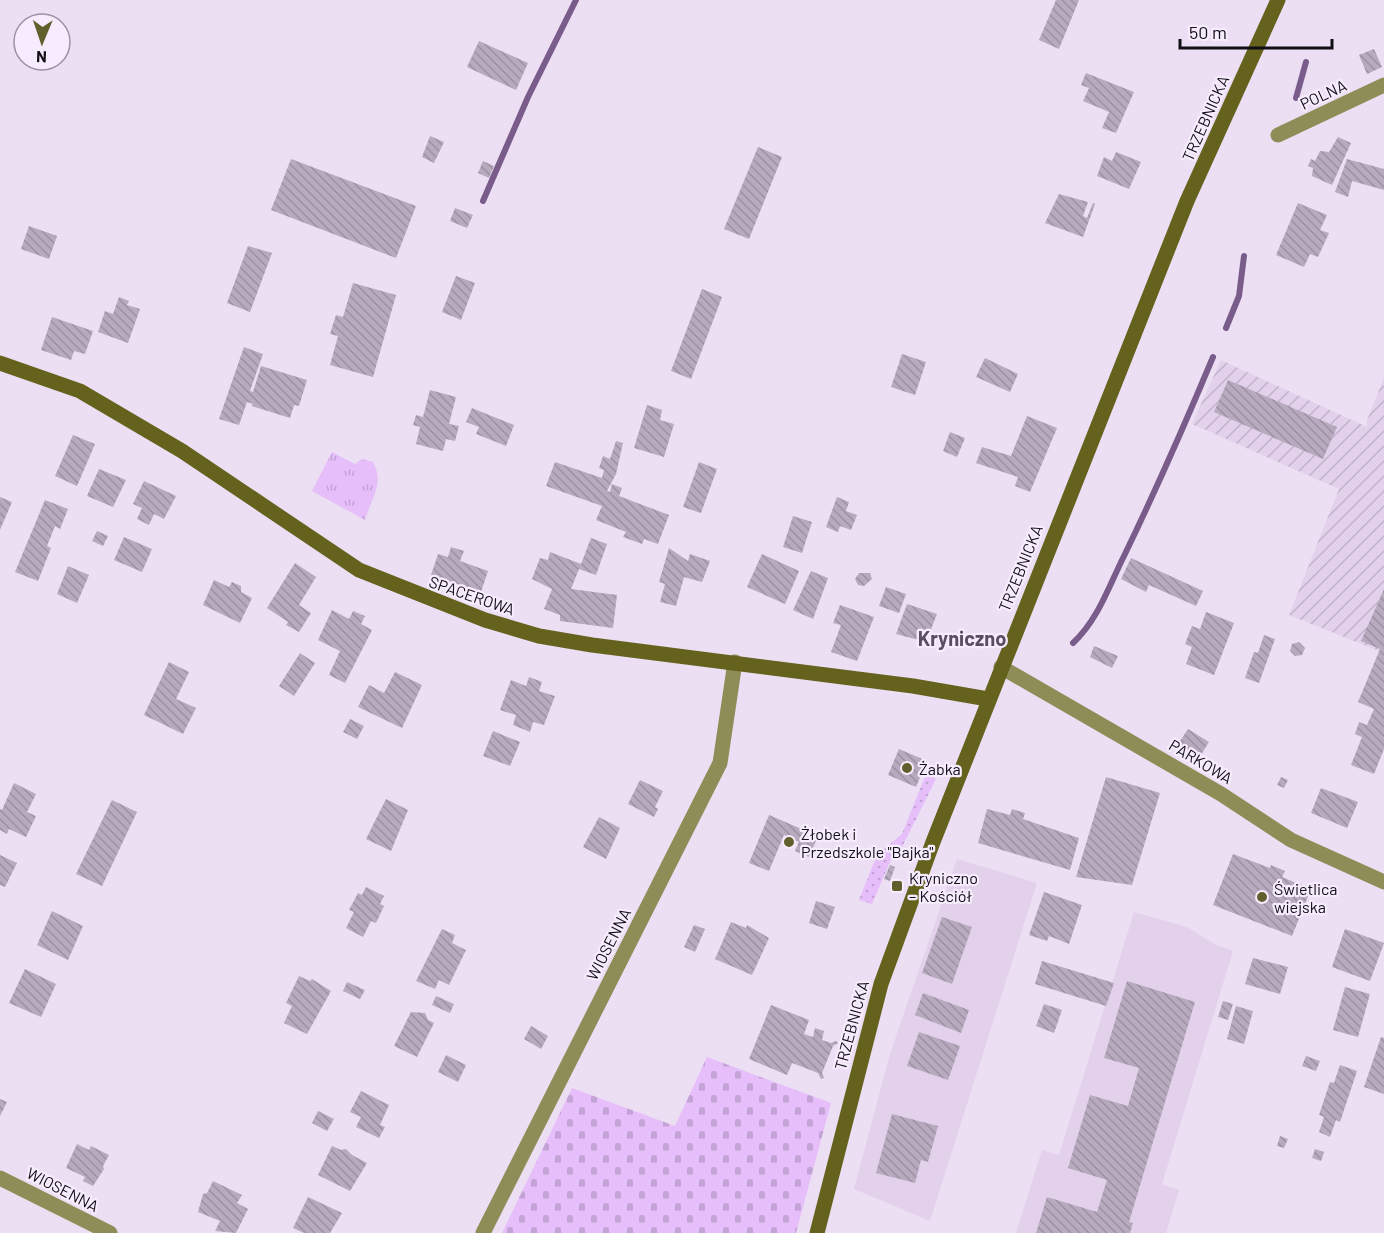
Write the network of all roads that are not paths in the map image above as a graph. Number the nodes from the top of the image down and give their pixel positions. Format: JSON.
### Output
{"nodes":[{"id":1,"x":1278,"y":0,"type":"edge"},
{"id":2,"x":1384,"y":85,"type":"edge"},
{"id":3,"x":1278,"y":135,"type":"dead end"},
{"id":4,"x":0,"y":363,"type":"edge"},
{"id":5,"x":735,"y":662,"type":"junction"},
{"id":6,"x":1001,"y":667,"type":"junction"},
{"id":7,"x":988,"y":699,"type":"junction"},
{"id":8,"x":1384,"y":882,"type":"edge"},
{"id":9,"x":0,"y":1178,"type":"edge"},
{"id":10,"x":110,"y":1233,"type":"edge"},
{"id":11,"x":483,"y":1233,"type":"edge"},
{"id":12,"x":817,"y":1233,"type":"edge"}],
"edges":[{"from":1,"to":6,"type":"main road","name":"TRZEBNICKA"},
{"from":2,"to":3,"type":"street","name":"POLNA"},
{"from":4,"to":5,"type":"main road","name":"SPACEROWA"},
{"from":5,"to":7,"type":"main road","name":"SPACEROWA"},
{"from":5,"to":11,"type":"street","name":"WIOSENNA"},
{"from":6,"to":7,"type":"main road","name":"TRZEBNICKA"},
{"from":6,"to":8,"type":"street","name":"PARKOWA"},
{"from":7,"to":12,"type":"main road","name":"TRZEBNICKA"},
{"from":9,"to":10,"type":"street","name":"WIOSENNA"}]}
